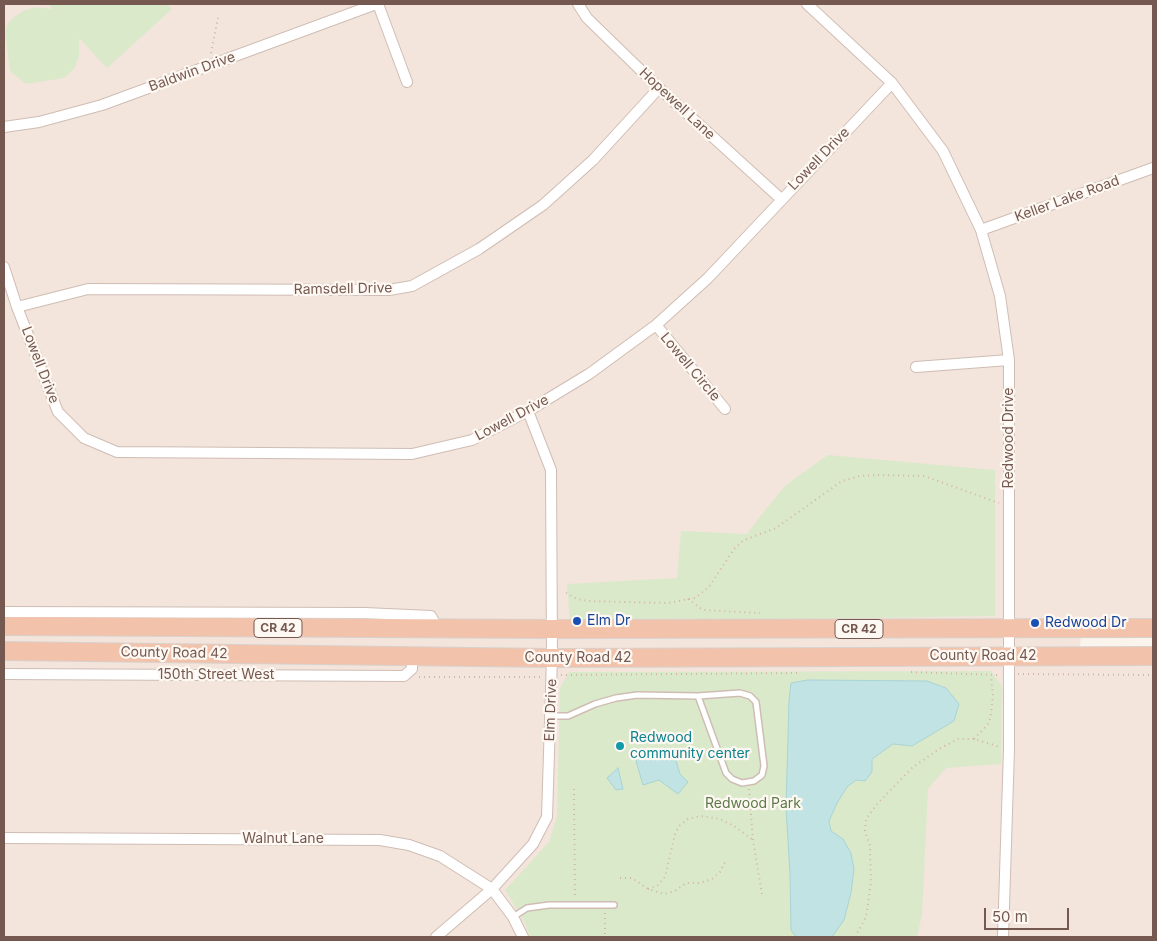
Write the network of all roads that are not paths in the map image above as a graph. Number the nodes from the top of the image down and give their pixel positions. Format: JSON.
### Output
{"nodes":[{"id":1,"x":377,"y":4,"type":"edge"},
{"id":2,"x":578,"y":4,"type":"edge"},
{"id":3,"x":807,"y":4,"type":"edge"},
{"id":4,"x":407,"y":82,"type":"dead end"},
{"id":5,"x":892,"y":83,"type":"junction"},
{"id":6,"x":659,"y":88,"type":"junction"},
{"id":7,"x":4,"y":127,"type":"edge"},
{"id":8,"x":1153,"y":168,"type":"edge"},
{"id":9,"x":781,"y":199,"type":"junction"},
{"id":10,"x":981,"y":230,"type":"junction"},
{"id":11,"x":4,"y":267,"type":"edge"},
{"id":12,"x":17,"y":307,"type":"junction"},
{"id":13,"x":656,"y":325,"type":"junction"},
{"id":14,"x":1009,"y":360,"type":"junction"},
{"id":15,"x":916,"y":366,"type":"dead end"},
{"id":16,"x":725,"y":409,"type":"dead end"},
{"id":17,"x":528,"y":411,"type":"junction"},
{"id":18,"x":4,"y":612,"type":"edge"},
{"id":19,"x":4,"y":626,"type":"edge"},
{"id":20,"x":1009,"y":628,"type":"junction"},
{"id":21,"x":1153,"y":628,"type":"edge"},
{"id":22,"x":438,"y":629,"type":"junction"},
{"id":23,"x":552,"y":629,"type":"junction"},
{"id":24,"x":4,"y":651,"type":"edge"},
{"id":25,"x":412,"y":656,"type":"junction"},
{"id":26,"x":1008,"y":656,"type":"junction"},
{"id":27,"x":1153,"y":656,"type":"edge"},
{"id":28,"x":552,"y":666,"type":"junction"},
{"id":29,"x":4,"y":674,"type":"edge"},
{"id":30,"x":698,"y":696,"type":"junction"},
{"id":31,"x":550,"y":716,"type":"junction"},
{"id":32,"x":4,"y":838,"type":"edge"},
{"id":33,"x":492,"y":889,"type":"junction"},
{"id":34,"x":614,"y":905,"type":"dead end"},
{"id":35,"x":513,"y":917,"type":"junction"},
{"id":36,"x":436,"y":937,"type":"edge"},
{"id":37,"x":523,"y":937,"type":"edge"},
{"id":38,"x":1003,"y":937,"type":"edge"}],
"edges":[{"from":1,"to":4,"type":"street"},
{"from":1,"to":7,"type":"street","name":"Baldwin Drive"},
{"from":2,"to":6,"type":"street","name":"Hopewell Lane"},
{"from":3,"to":5,"type":"street","name":"Redwood Drive"},
{"from":5,"to":9,"type":"street","name":"Lowell Drive"},
{"from":5,"to":10,"type":"street","name":"Redwood Drive"},
{"from":6,"to":9,"type":"street","name":"Hopewell Lane"},
{"from":6,"to":12,"type":"street","name":"Ramsdell Drive"},
{"from":8,"to":10,"type":"street","name":"Keller Lake Road"},
{"from":9,"to":13,"type":"street","name":"Lowell Drive"},
{"from":10,"to":14,"type":"street","name":"Redwood Drive"},
{"from":11,"to":12,"type":"street","name":"Lowell Drive"},
{"from":12,"to":17,"type":"street","name":"Lowell Drive"},
{"from":13,"to":16,"type":"street","name":"Lowell Circle"},
{"from":13,"to":17,"type":"street","name":"Lowell Drive"},
{"from":14,"to":15,"type":"street"},
{"from":14,"to":20,"type":"street","name":"Redwood Drive"},
{"from":17,"to":23,"type":"street","name":"Elm Drive"},
{"from":18,"to":22,"type":"street"},
{"from":19,"to":22,"type":"highway","name":"County Road 42","number":"CR 42"},
{"from":20,"to":21,"type":"highway","name":"County Road 42","number":"CR 42"},
{"from":20,"to":23,"type":"highway","name":"County Road 42","number":"CR 42"},
{"from":20,"to":26,"type":"street","name":"Redwood Drive"},
{"from":22,"to":23,"type":"highway","name":"County Road 42","number":"CR 42"},
{"from":23,"to":28,"type":"street","name":"Elm Drive"},
{"from":24,"to":25,"type":"highway","name":"County Road 42","number":"CR 42"},
{"from":25,"to":28,"type":"highway","name":"County Road 42","number":"CR 42"},
{"from":25,"to":29,"type":"street","name":"150th Street West"},
{"from":26,"to":27,"type":"highway","name":"County Road 42","number":"CR 42"},
{"from":26,"to":28,"type":"highway","name":"County Road 42","number":"CR 42"},
{"from":26,"to":38,"type":"street","name":"Redwood Drive"},
{"from":28,"to":31,"type":"street","name":"Elm Drive"},
{"from":30,"to":30,"type":"lane"},
{"from":30,"to":31,"type":"lane"},
{"from":31,"to":33,"type":"street","name":"Elm Drive"},
{"from":32,"to":33,"type":"street","name":"Walnut Lane"},
{"from":33,"to":35,"type":"street","name":"Walnut Lane"},
{"from":33,"to":36,"type":"street","name":"Elm Drive"},
{"from":34,"to":35,"type":"lane"},
{"from":35,"to":37,"type":"street","name":"Walnut Lane"}]}
